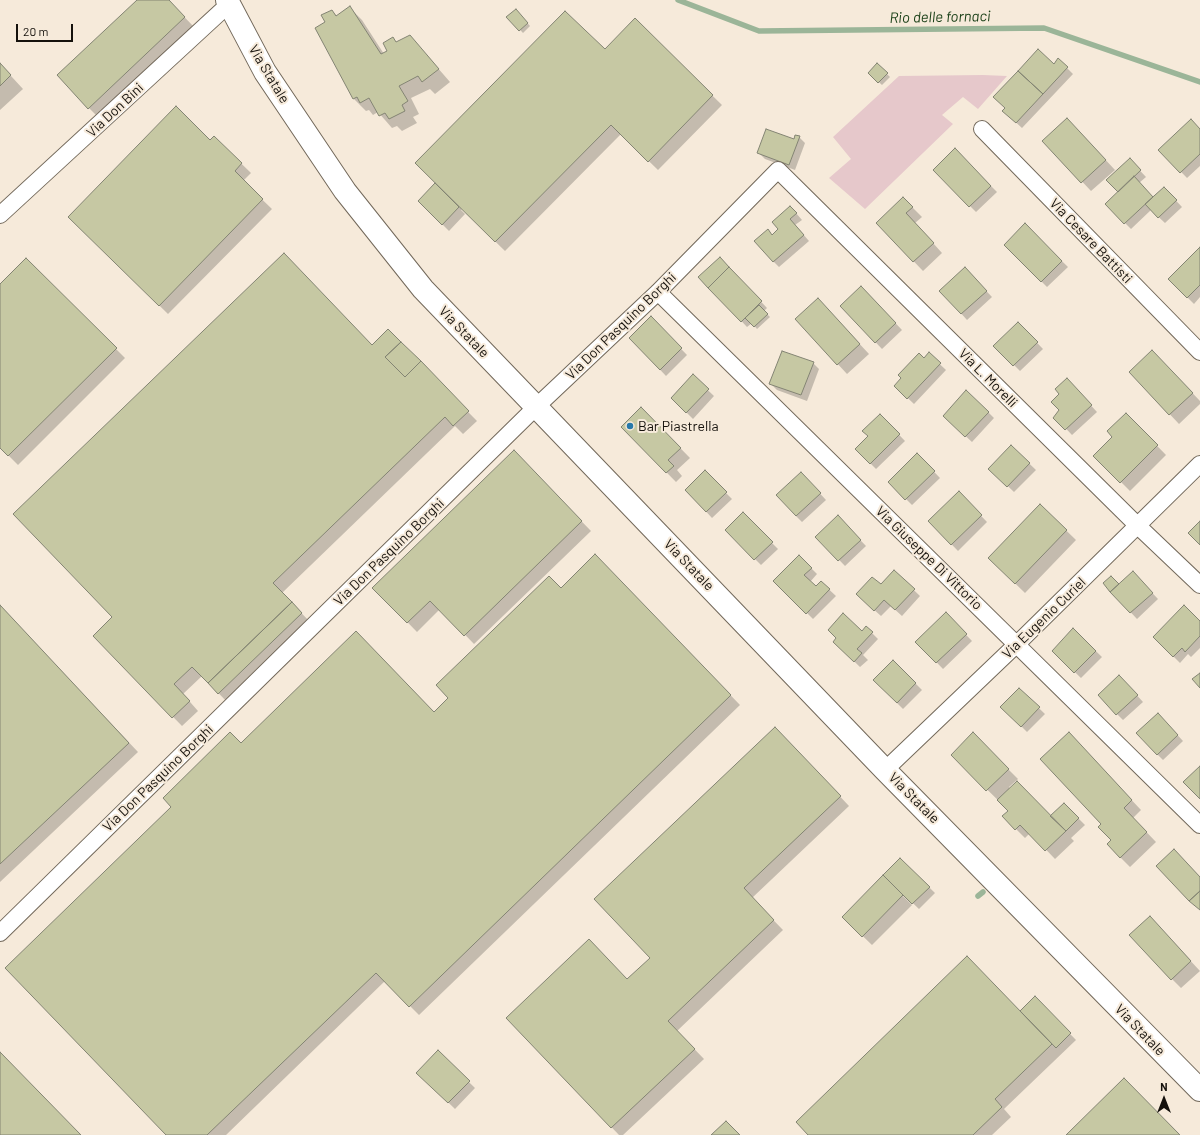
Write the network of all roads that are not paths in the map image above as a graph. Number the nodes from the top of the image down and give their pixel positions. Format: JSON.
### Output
{"nodes":[{"id":1,"x":228,"y":2,"type":"edge"},
{"id":2,"x":982,"y":129,"type":"dead end"},
{"id":3,"x":778,"y":170,"type":"joint"},
{"id":4,"x":0,"y":215,"type":"edge"},
{"id":5,"x":658,"y":292,"type":"junction"},
{"id":6,"x":1200,"y":352,"type":"edge"},
{"id":7,"x":536,"y":407,"type":"junction"},
{"id":8,"x":1200,"y":464,"type":"edge"},
{"id":9,"x":1138,"y":526,"type":"junction"},
{"id":10,"x":1200,"y":585,"type":"edge"},
{"id":11,"x":1017,"y":644,"type":"junction"},
{"id":12,"x":885,"y":770,"type":"junction"},
{"id":13,"x":1200,"y":825,"type":"edge"},
{"id":14,"x":0,"y":933,"type":"edge"},
{"id":15,"x":1200,"y":1090,"type":"edge"}],
"edges":[{"from":1,"to":4,"type":"street","name":"Via Don Bini"},
{"from":1,"to":7,"type":"main road","name":"Via Statale"},
{"from":2,"to":6,"type":"street","name":"Via Cesare Battisti"},
{"from":3,"to":5,"type":"street","name":"Via Don Pasquino Borghi"},
{"from":3,"to":9,"type":"street","name":"Via L. Morelli"},
{"from":5,"to":7,"type":"street","name":"Via Don Pasquino Borghi"},
{"from":5,"to":11,"type":"street","name":"Via Giuseppe Di Vittorio"},
{"from":7,"to":12,"type":"main road","name":"Via Statale"},
{"from":7,"to":14,"type":"street","name":"Via Don Pasquino Borghi"},
{"from":8,"to":9,"type":"street","name":"Via Eugenio Curiel"},
{"from":9,"to":10,"type":"street","name":"Via L. Morelli"},
{"from":9,"to":11,"type":"street","name":"Via Eugenio Curiel"},
{"from":11,"to":12,"type":"street","name":"Via Eugenio Curiel"},
{"from":11,"to":13,"type":"street","name":"Via Giuseppe Di Vittorio"},
{"from":12,"to":15,"type":"main road","name":"Via Statale"}]}
